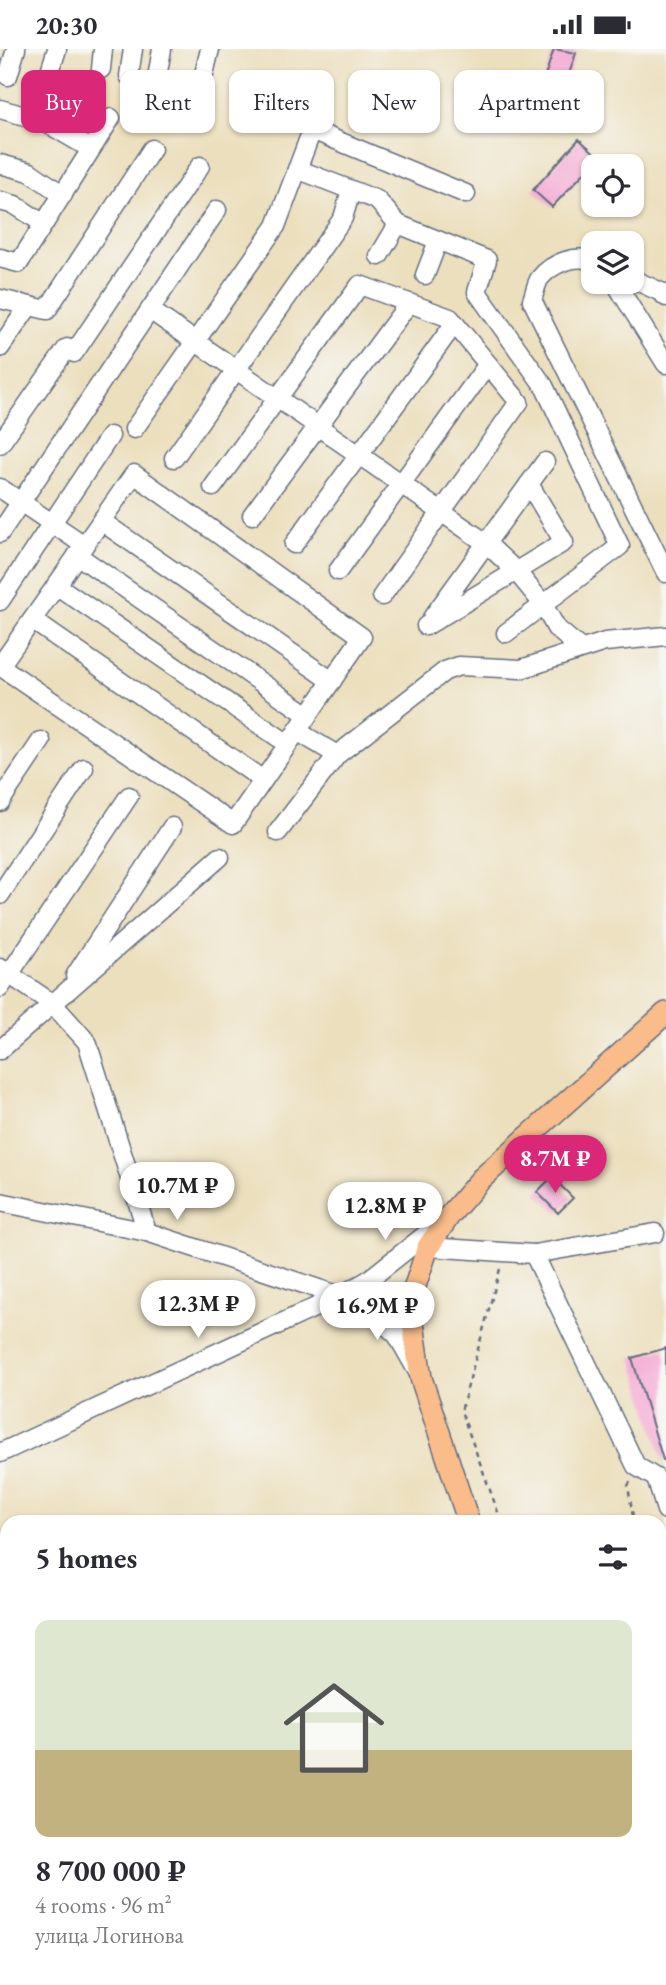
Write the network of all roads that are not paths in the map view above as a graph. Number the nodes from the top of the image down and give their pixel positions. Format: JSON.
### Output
{"nodes":[{"id":1,"x":16,"y":49,"type":"edge"},
{"id":2,"x":57,"y":49,"type":"edge"},
{"id":3,"x":103,"y":49,"type":"edge"},
{"id":4,"x":133,"y":49,"type":"edge"},
{"id":5,"x":162,"y":49,"type":"edge"},
{"id":6,"x":210,"y":49,"type":"edge"},
{"id":7,"x":101,"y":69,"type":"dead end"},
{"id":8,"x":50,"y":70,"type":"edge"},
{"id":9,"x":130,"y":70,"type":"edge"},
{"id":10,"x":158,"y":70,"type":"edge"},
{"id":11,"x":205,"y":70,"type":"edge"},
{"id":12,"x":8,"y":76,"type":"dead end"},
{"id":13,"x":0,"y":109,"type":"edge"},
{"id":14,"x":111,"y":118,"type":"dead end"},
{"id":15,"x":91,"y":149,"type":"junction"},
{"id":16,"x":152,"y":149,"type":"dead end"},
{"id":17,"x":0,"y":163,"type":"edge"},
{"id":18,"x":200,"y":166,"type":"dead end"},
{"id":19,"x":297,"y":169,"type":"junction"},
{"id":20,"x":351,"y":191,"type":"junction"},
{"id":21,"x":466,"y":194,"type":"dead end"},
{"id":22,"x":63,"y":195,"type":"junction"},
{"id":23,"x":0,"y":201,"type":"edge"},
{"id":24,"x":217,"y":210,"type":"dead end"},
{"id":25,"x":44,"y":224,"type":"junction"},
{"id":26,"x":398,"y":225,"type":"junction"},
{"id":27,"x":438,"y":241,"type":"junction"},
{"id":28,"x":379,"y":256,"type":"dead end"},
{"id":29,"x":0,"y":258,"type":"edge"},
{"id":30,"x":581,"y":259,"type":"edge"},
{"id":31,"x":425,"y":275,"type":"dead end"},
{"id":32,"x":644,"y":284,"type":"edge"},
{"id":33,"x":622,"y":294,"type":"edge"},
{"id":34,"x":666,"y":297,"type":"edge"},
{"id":35,"x":0,"y":299,"type":"edge"},
{"id":36,"x":408,"y":303,"type":"junction"},
{"id":37,"x":29,"y":306,"type":"junction"},
{"id":38,"x":150,"y":310,"type":"junction"},
{"id":39,"x":455,"y":323,"type":"junction"},
{"id":40,"x":195,"y":341,"type":"junction"},
{"id":41,"x":0,"y":348,"type":"edge"},
{"id":42,"x":488,"y":364,"type":"junction"},
{"id":43,"x":666,"y":364,"type":"edge"},
{"id":44,"x":236,"y":370,"type":"junction"},
{"id":45,"x":278,"y":398,"type":"junction"},
{"id":46,"x":318,"y":426,"type":"junction"},
{"id":47,"x":134,"y":429,"type":"dead end"},
{"id":48,"x":110,"y":436,"type":"dead end"},
{"id":49,"x":0,"y":444,"type":"edge"},
{"id":50,"x":359,"y":455,"type":"junction"},
{"id":51,"x":174,"y":458,"type":"dead end"},
{"id":52,"x":545,"y":462,"type":"dead end"},
{"id":53,"x":401,"y":484,"type":"junction"},
{"id":54,"x":529,"y":484,"type":"junction"},
{"id":55,"x":213,"y":487,"type":"dead end"},
{"id":56,"x":0,"y":488,"type":"edge"},
{"id":57,"x":21,"y":502,"type":"junction"},
{"id":58,"x":441,"y":512,"type":"junction"},
{"id":59,"x":252,"y":515,"type":"dead end"},
{"id":60,"x":101,"y":521,"type":"junction"},
{"id":61,"x":52,"y":524,"type":"junction"},
{"id":62,"x":0,"y":533,"type":"edge"},
{"id":63,"x":486,"y":543,"type":"junction"},
{"id":64,"x":294,"y":544,"type":"dead end"},
{"id":65,"x":81,"y":550,"type":"junction"},
{"id":66,"x":338,"y":571,"type":"dead end"},
{"id":67,"x":516,"y":571,"type":"junction"},
{"id":68,"x":666,"y":573,"type":"edge"},
{"id":69,"x":56,"y":585,"type":"junction"},
{"id":70,"x":382,"y":596,"type":"dead end"},
{"id":71,"x":0,"y":601,"type":"edge"},
{"id":72,"x":543,"y":604,"type":"junction"},
{"id":73,"x":32,"y":620,"type":"junction"},
{"id":74,"x":506,"y":633,"type":"dead end"},
{"id":75,"x":666,"y":636,"type":"edge"},
{"id":76,"x":581,"y":649,"type":"junction"},
{"id":77,"x":331,"y":681,"type":"junction"},
{"id":78,"x":308,"y":716,"type":"junction"},
{"id":79,"x":293,"y":738,"type":"junction"},
{"id":80,"x":41,"y":741,"type":"dead end"},
{"id":81,"x":337,"y":755,"type":"junction"},
{"id":82,"x":85,"y":768,"type":"dead end"},
{"id":83,"x":263,"y":780,"type":"junction"},
{"id":84,"x":129,"y":796,"type":"dead end"},
{"id":85,"x":0,"y":801,"type":"edge"},
{"id":86,"x":172,"y":827,"type":"dead end"},
{"id":87,"x":278,"y":832,"type":"dead end"},
{"id":88,"x":220,"y":857,"type":"dead end"},
{"id":89,"x":0,"y":895,"type":"edge"},
{"id":90,"x":3,"y":977,"type":"edge"},
{"id":91,"x":57,"y":1000,"type":"junction"},
{"id":92,"x":666,"y":1013,"type":"edge"},
{"id":93,"x":0,"y":1050,"type":"edge"},
{"id":94,"x":0,"y":1202,"type":"edge"},
{"id":95,"x":449,"y":1216,"type":"junction"},
{"id":96,"x":146,"y":1232,"type":"junction"},
{"id":97,"x":655,"y":1233,"type":"dead end"},
{"id":98,"x":428,"y":1247,"type":"junction"},
{"id":99,"x":534,"y":1254,"type":"junction"},
{"id":100,"x":412,"y":1295,"type":"junction"},
{"id":101,"x":340,"y":1296,"type":"junction"},
{"id":102,"x":421,"y":1378,"type":"junction"},
{"id":103,"x":0,"y":1453,"type":"edge"},
{"id":104,"x":661,"y":1476,"type":"edge"},
{"id":105,"x":666,"y":1510,"type":"edge"},
{"id":106,"x":466,"y":1515,"type":"edge"}],
"edges":[{"from":1,"to":12,"type":"street"},
{"from":2,"to":8,"type":"street"},
{"from":3,"to":7,"type":"street"},
{"from":4,"to":9,"type":"street"},
{"from":5,"to":10,"type":"street"},
{"from":6,"to":11,"type":"street"},
{"from":13,"to":15,"type":"street"},
{"from":14,"to":15,"type":"street"},
{"from":15,"to":22,"type":"street"},
{"from":16,"to":37,"type":"street"},
{"from":17,"to":22,"type":"street"},
{"from":18,"to":49,"type":"street"},
{"from":19,"to":20,"type":"street"},
{"from":19,"to":21,"type":"street"},
{"from":19,"to":40,"type":"street"},
{"from":20,"to":26,"type":"street"},
{"from":20,"to":44,"type":"street"},
{"from":22,"to":25,"type":"street"},
{"from":23,"to":25,"type":"street"},
{"from":24,"to":38,"type":"street"},
{"from":25,"to":29,"type":"street"},
{"from":26,"to":27,"type":"street"},
{"from":26,"to":28,"type":"street"},
{"from":27,"to":31,"type":"street"},
{"from":27,"to":72,"type":"street"},
{"from":30,"to":68,"type":"street"},
{"from":32,"to":34,"type":"street"},
{"from":33,"to":43,"type":"street"},
{"from":35,"to":37,"type":"street"},
{"from":36,"to":39,"type":"street"},
{"from":36,"to":45,"type":"street"},
{"from":36,"to":46,"type":"street"},
{"from":37,"to":41,"type":"street"},
{"from":38,"to":40,"type":"street"},
{"from":38,"to":57,"type":"street"},
{"from":39,"to":42,"type":"street"},
{"from":39,"to":50,"type":"street"},
{"from":40,"to":44,"type":"street"},
{"from":40,"to":47,"type":"street"},
{"from":42,"to":53,"type":"street"},
{"from":42,"to":58,"type":"street"},
{"from":44,"to":45,"type":"street"},
{"from":44,"to":51,"type":"street"},
{"from":45,"to":46,"type":"street"},
{"from":45,"to":55,"type":"street"},
{"from":46,"to":50,"type":"street"},
{"from":46,"to":59,"type":"street"},
{"from":48,"to":61,"type":"street"},
{"from":50,"to":53,"type":"street"},
{"from":50,"to":64,"type":"street"},
{"from":52,"to":54,"type":"street"},
{"from":53,"to":58,"type":"street"},
{"from":53,"to":66,"type":"street"},
{"from":54,"to":63,"type":"street"},
{"from":54,"to":67,"type":"street"},
{"from":56,"to":57,"type":"street"},
{"from":57,"to":61,"type":"street"},
{"from":57,"to":62,"type":"street"},
{"from":58,"to":63,"type":"street"},
{"from":58,"to":70,"type":"street"},
{"from":60,"to":65,"type":"street"},
{"from":60,"to":77,"type":"street"},
{"from":60,"to":77,"type":"street"},
{"from":61,"to":65,"type":"street"},
{"from":61,"to":71,"type":"street"},
{"from":63,"to":67,"type":"street"},
{"from":63,"to":67,"type":"street"},
{"from":65,"to":69,"type":"street"},
{"from":65,"to":78,"type":"street"},
{"from":67,"to":72,"type":"street"},
{"from":69,"to":73,"type":"street"},
{"from":69,"to":79,"type":"street"},
{"from":72,"to":74,"type":"street"},
{"from":72,"to":76,"type":"street"},
{"from":73,"to":83,"type":"street"},
{"from":73,"to":83,"type":"street"},
{"from":75,"to":76,"type":"street"},
{"from":76,"to":81,"type":"street"},
{"from":77,"to":78,"type":"street"},
{"from":78,"to":79,"type":"street"},
{"from":79,"to":81,"type":"street"},
{"from":79,"to":83,"type":"street"},
{"from":80,"to":85,"type":"street"},
{"from":81,"to":87,"type":"street"},
{"from":82,"to":89,"type":"street"},
{"from":84,"to":90,"type":"street"},
{"from":86,"to":91,"type":"street"},
{"from":88,"to":91,"type":"street"},
{"from":90,"to":91,"type":"street"},
{"from":91,"to":93,"type":"street"},
{"from":91,"to":96,"type":"street"},
{"from":92,"to":95,"type":"main road"},
{"from":94,"to":96,"type":"street"},
{"from":95,"to":98,"type":"main road"},
{"from":95,"to":101,"type":"street"},
{"from":96,"to":101,"type":"street"},
{"from":97,"to":99,"type":"street"},
{"from":98,"to":99,"type":"street"},
{"from":98,"to":100,"type":"main road"},
{"from":99,"to":104,"type":"street"},
{"from":100,"to":101,"type":"street"},
{"from":100,"to":102,"type":"main road"},
{"from":101,"to":102,"type":"street"},
{"from":101,"to":103,"type":"street"},
{"from":102,"to":106,"type":"main road"},
{"from":104,"to":105,"type":"street"}]}
